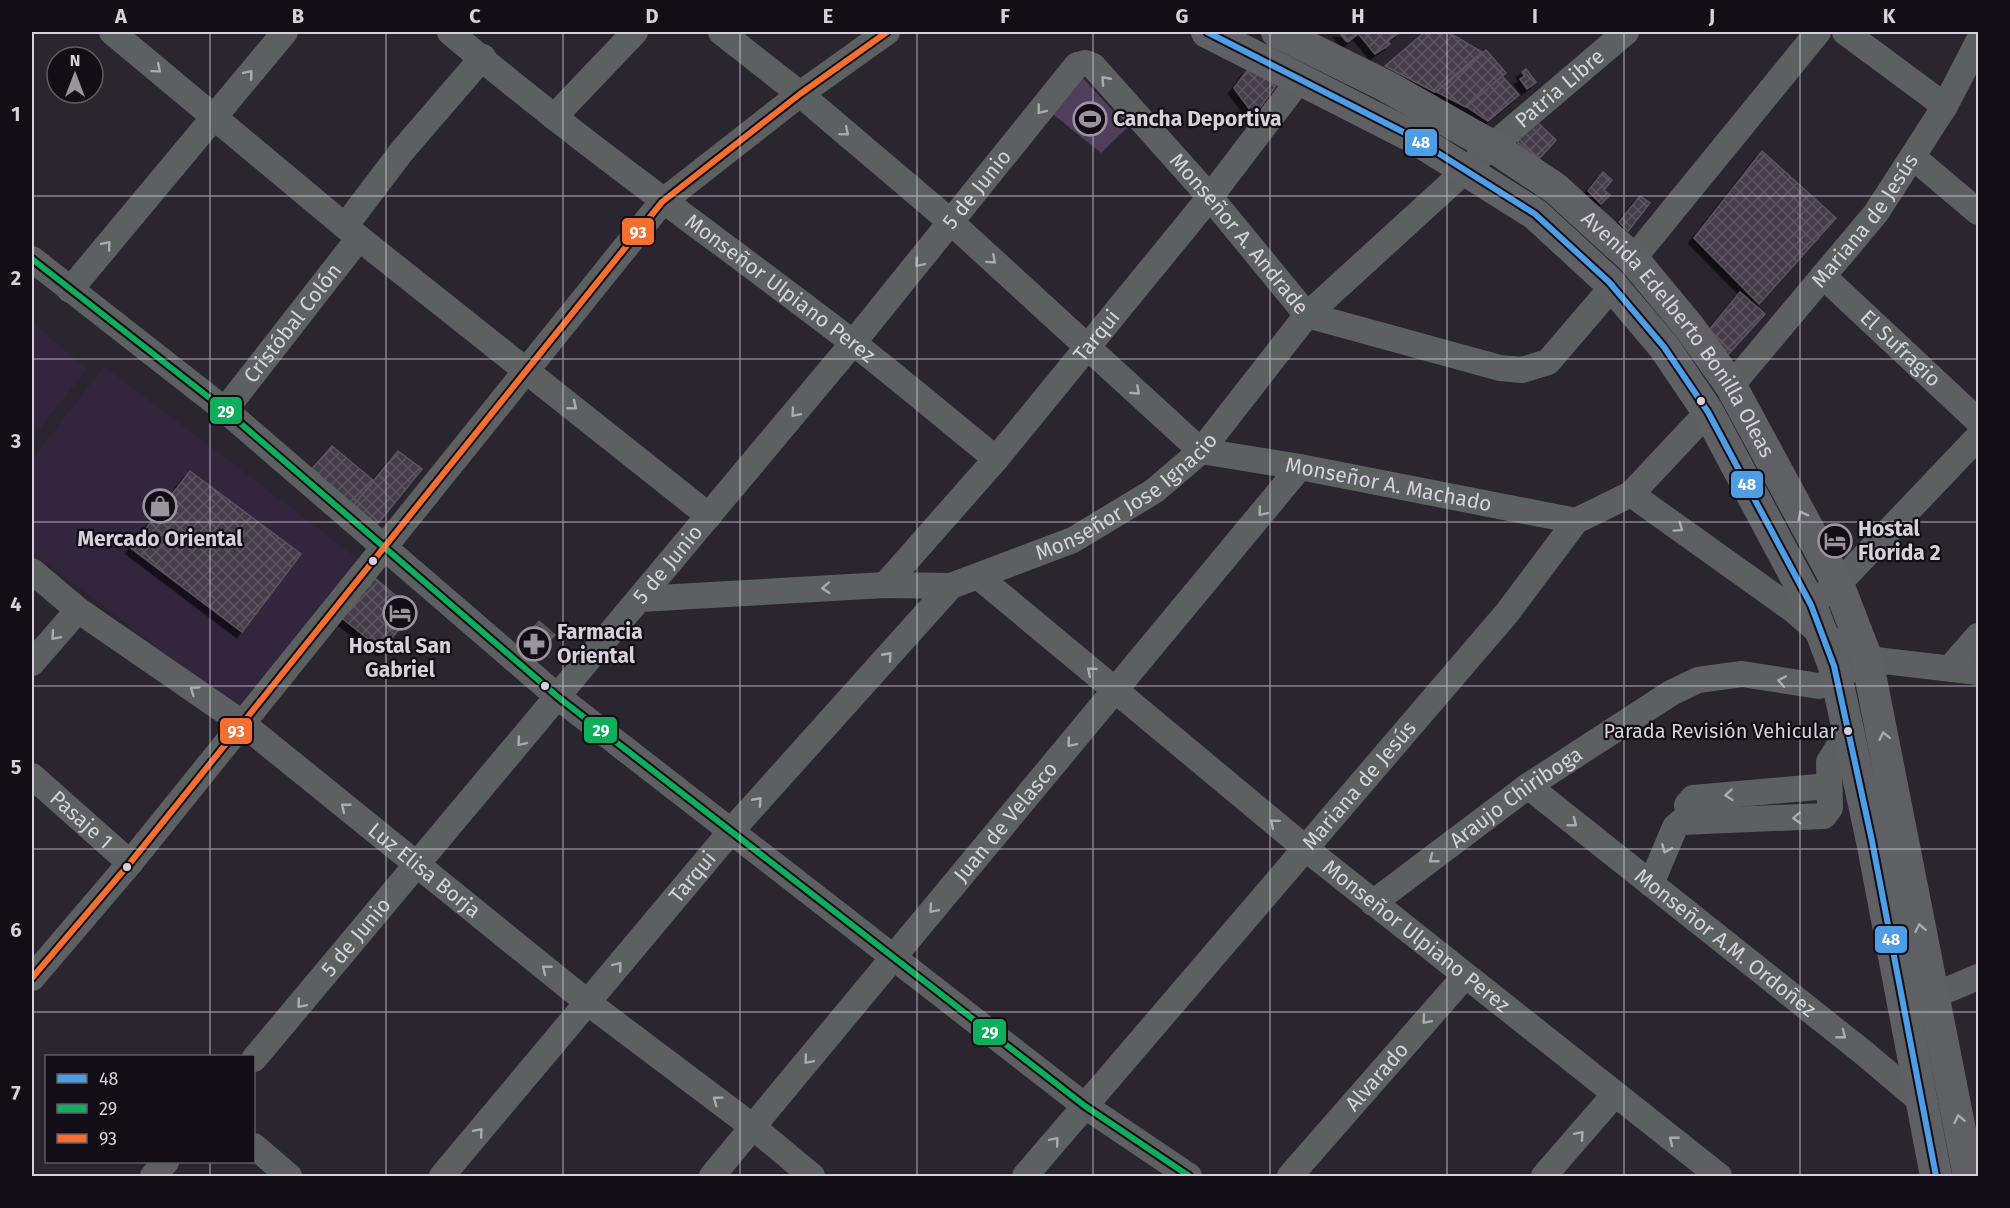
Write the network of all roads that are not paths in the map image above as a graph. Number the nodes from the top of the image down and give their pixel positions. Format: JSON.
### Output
{"nodes":[{"id":1,"x":112,"y":32,"type":"edge"},
{"id":2,"x":285,"y":32,"type":"edge"},
{"id":3,"x":635,"y":32,"type":"edge"},
{"id":4,"x":721,"y":32,"type":"edge"},
{"id":5,"x":887,"y":32,"type":"edge"},
{"id":6,"x":1207,"y":32,"type":"edge"},
{"id":7,"x":1277,"y":32,"type":"edge"},
{"id":8,"x":1626,"y":32,"type":"edge"},
{"id":9,"x":1818,"y":32,"type":"edge"},
{"id":10,"x":1845,"y":32,"type":"edge"},
{"id":11,"x":459,"y":34,"type":"edge"},
{"id":12,"x":1978,"y":42,"type":"edge"},
{"id":13,"x":483,"y":57,"type":"junction"},
{"id":14,"x":1077,"y":65,"type":"joint"},
{"id":15,"x":1300,"y":79,"type":"junction"},
{"id":16,"x":800,"y":94,"type":"junction"},
{"id":17,"x":1945,"y":106,"type":"junction"},
{"id":18,"x":213,"y":117,"type":"junction"},
{"id":19,"x":554,"y":117,"type":"junction"},
{"id":20,"x":1492,"y":146,"type":"junction"},
{"id":21,"x":1913,"y":157,"type":"junction"},
{"id":22,"x":1467,"y":169,"type":"junction"},
{"id":23,"x":1210,"y":197,"type":"junction"},
{"id":24,"x":662,"y":202,"type":"junction"},
{"id":25,"x":1978,"y":212,"type":"edge"},
{"id":26,"x":952,"y":223,"type":"junction"},
{"id":27,"x":352,"y":231,"type":"junction"},
{"id":28,"x":32,"y":259,"type":"edge"},
{"id":29,"x":1633,"y":259,"type":"junction"},
{"id":30,"x":1823,"y":276,"type":"junction"},
{"id":31,"x":1613,"y":286,"type":"junction"},
{"id":32,"x":70,"y":290,"type":"junction"},
{"id":33,"x":1307,"y":315,"type":"junction"},
{"id":34,"x":853,"y":343,"type":"junction"},
{"id":35,"x":1087,"y":346,"type":"junction"},
{"id":36,"x":527,"y":369,"type":"junction"},
{"id":37,"x":1731,"y":386,"type":"junction"},
{"id":38,"x":225,"y":410,"type":"junction"},
{"id":39,"x":1708,"y":412,"type":"junction"},
{"id":40,"x":1978,"y":421,"type":"edge"},
{"id":41,"x":1978,"y":437,"type":"edge"},
{"id":42,"x":1201,"y":451,"type":"junction"},
{"id":43,"x":996,"y":459,"type":"junction"},
{"id":44,"x":1299,"y":467,"type":"junction"},
{"id":45,"x":1631,"y":494,"type":"junction"},
{"id":46,"x":709,"y":516,"type":"junction"},
{"id":47,"x":1576,"y":521,"type":"junction"},
{"id":48,"x":385,"y":547,"type":"junction"},
{"id":49,"x":32,"y":571,"type":"edge"},
{"id":50,"x":979,"y":577,"type":"junction"},
{"id":51,"x":1838,"y":584,"type":"junction"},
{"id":52,"x":885,"y":585,"type":"junction"},
{"id":53,"x":951,"y":586,"type":"junction"},
{"id":54,"x":640,"y":599,"type":"junction"},
{"id":55,"x":1811,"y":605,"type":"junction"},
{"id":56,"x":78,"y":609,"type":"junction"},
{"id":57,"x":1821,"y":634,"type":"junction"},
{"id":58,"x":1978,"y":636,"type":"edge"},
{"id":59,"x":1866,"y":659,"type":"junction"},
{"id":60,"x":32,"y":663,"type":"edge"},
{"id":61,"x":1950,"y":668,"type":"junction"},
{"id":62,"x":1978,"y":672,"type":"edge"},
{"id":63,"x":1838,"y":678,"type":"junction"},
{"id":64,"x":1115,"y":690,"type":"junction"},
{"id":65,"x":558,"y":697,"type":"junction"},
{"id":66,"x":242,"y":723,"type":"junction"},
{"id":67,"x":1849,"y":730,"type":"junction"},
{"id":68,"x":32,"y":776,"type":"edge"},
{"id":69,"x":1528,"y":786,"type":"junction"},
{"id":70,"x":732,"y":830,"type":"junction"},
{"id":71,"x":1305,"y":848,"type":"junction"},
{"id":72,"x":130,"y":863,"type":"junction"},
{"id":73,"x":418,"y":866,"type":"junction"},
{"id":74,"x":1651,"y":884,"type":"junction"},
{"id":75,"x":1373,"y":903,"type":"junction"},
{"id":76,"x":894,"y":957,"type":"junction"},
{"id":77,"x":1465,"y":976,"type":"junction"},
{"id":78,"x":32,"y":978,"type":"edge"},
{"id":79,"x":1978,"y":979,"type":"edge"},
{"id":80,"x":1933,"y":996,"type":"junction"},
{"id":81,"x":587,"y":1002,"type":"junction"},
{"id":82,"x":255,"y":1058,"type":"edge"},
{"id":83,"x":1615,"y":1094,"type":"junction"},
{"id":84,"x":1922,"y":1102,"type":"junction"},
{"id":85,"x":1085,"y":1106,"type":"junction"},
{"id":86,"x":753,"y":1127,"type":"junction"},
{"id":87,"x":255,"y":1147,"type":"edge"},
{"id":88,"x":164,"y":1163,"type":"edge"},
{"id":89,"x":153,"y":1176,"type":"edge"},
{"id":90,"x":289,"y":1176,"type":"edge"},
{"id":91,"x":442,"y":1176,"type":"edge"},
{"id":92,"x":712,"y":1176,"type":"edge"},
{"id":93,"x":812,"y":1176,"type":"edge"},
{"id":94,"x":1025,"y":1176,"type":"edge"},
{"id":95,"x":1189,"y":1176,"type":"edge"},
{"id":96,"x":1290,"y":1176,"type":"edge"},
{"id":97,"x":1544,"y":1176,"type":"edge"},
{"id":98,"x":1719,"y":1176,"type":"edge"},
{"id":99,"x":1936,"y":1176,"type":"edge"},
{"id":100,"x":1969,"y":1176,"type":"edge"}],
"edges":[{"from":1,"to":18,"type":"street","one_way":true},
{"from":18,"to":2,"type":"street","one_way":true},
{"from":3,"to":19,"type":"street"},
{"from":4,"to":16,"type":"street"},
{"from":5,"to":16,"type":"street"},
{"from":6,"to":15,"type":"main road","name":"Avenida Edelberto Bonilla Oleas"},
{"from":7,"to":20,"type":"main road","name":"Avenida Edelberto Bonilla Oleas"},
{"from":8,"to":20,"type":"street","name":"Patria Libre"},
{"from":9,"to":29,"type":"street"},
{"from":10,"to":17,"type":"street"},
{"from":11,"to":13,"type":"street","name":"Monseñor Ulpiano Perez"},
{"from":12,"to":17,"type":"street","name":"Mariana de Jesús"},
{"from":13,"to":19,"type":"street","name":"Monseñor Ulpiano Perez"},
{"from":13,"to":27,"type":"street","name":"Cristóbal Colón"},
{"from":23,"to":14,"type":"street","name":"Monseñor A. Andrade","one_way":true},
{"from":14,"to":26,"type":"street","name":"5 de Junio","one_way":true},
{"from":15,"to":22,"type":"main road","name":"Avenida Edelberto Bonilla Oleas"},
{"from":15,"to":23,"type":"street","name":"Tarqui"},
{"from":16,"to":24,"type":"street"},
{"from":16,"to":26,"type":"street","one_way":true},
{"from":17,"to":21,"type":"street","name":"Mariana de Jesús"},
{"from":18,"to":27,"type":"street"},
{"from":32,"to":18,"type":"street","one_way":true},
{"from":19,"to":24,"type":"street","name":"Monseñor Ulpiano Perez"},
{"from":20,"to":22,"type":"street","name":"Monseñor Jose Ignacio"},
{"from":20,"to":29,"type":"main road","name":"Avenida Edelberto Bonilla Oleas"},
{"from":21,"to":25,"type":"street"},
{"from":21,"to":30,"type":"street","name":"Mariana de Jesús"},
{"from":22,"to":31,"type":"main road","name":"Avenida Edelberto Bonilla Oleas"},
{"from":22,"to":33,"type":"street","name":"Monseñor Jose Ignacio"},
{"from":23,"to":33,"type":"street","name":"Monseñor A. Andrade"},
{"from":23,"to":35,"type":"street","name":"Tarqui"},
{"from":24,"to":34,"type":"street","name":"Monseñor Ulpiano Perez"},
{"from":24,"to":36,"type":"street"},
{"from":26,"to":34,"type":"street","name":"5 de Junio","one_way":true},
{"from":26,"to":35,"type":"street","one_way":true},
{"from":27,"to":36,"type":"street"},
{"from":27,"to":38,"type":"street","name":"Cristóbal Colón"},
{"from":28,"to":32,"type":"street"},
{"from":29,"to":37,"type":"main road","name":"Avenida Edelberto Bonilla Oleas"},
{"from":30,"to":37,"type":"street","name":"Mariana de Jesús"},
{"from":30,"to":40,"type":"street","name":"El Sufragio"},
{"from":31,"to":33,"type":"street","name":"Monseñor A. Andrade"},
{"from":31,"to":39,"type":"main road","name":"Avenida Edelberto Bonilla Oleas"},
{"from":32,"to":38,"type":"street"},
{"from":33,"to":42,"type":"street","name":"Monseñor Jose Ignacio"},
{"from":34,"to":43,"type":"street","name":"Monseñor Ulpiano Perez"},
{"from":34,"to":46,"type":"street","name":"5 de Junio","one_way":true},
{"from":35,"to":42,"type":"street","one_way":true},
{"from":35,"to":43,"type":"street","name":"Tarqui"},
{"from":36,"to":46,"type":"street","one_way":true},
{"from":36,"to":48,"type":"street"},
{"from":51,"to":37,"type":"main road","name":"Avenida Edelberto Bonilla Oleas","one_way":true},
{"from":38,"to":48,"type":"street"},
{"from":39,"to":45,"type":"street","name":"Mariana de Jesús"},
{"from":39,"to":55,"type":"main road","name":"Avenida Edelberto Bonilla Oleas"},
{"from":41,"to":51,"type":"street"},
{"from":42,"to":44,"type":"street","name":"Monseñor A. Machado"},
{"from":42,"to":50,"type":"street","name":"Monseñor Jose Ignacio"},
{"from":43,"to":52,"type":"street","name":"Tarqui"},
{"from":44,"to":47,"type":"street","name":"Monseñor A. Machado"},
{"from":44,"to":64,"type":"street","name":"Juan de Velasco","one_way":true},
{"from":45,"to":47,"type":"street","name":"Mariana de Jesús"},
{"from":45,"to":57,"type":"street","one_way":true},
{"from":46,"to":54,"type":"street","name":"5 de Junio"},
{"from":47,"to":71,"type":"street","name":"Mariana de Jesús"},
{"from":48,"to":65,"type":"street"},
{"from":48,"to":66,"type":"street"},
{"from":49,"to":56,"type":"street","name":"Luz Elisa Borja"},
{"from":50,"to":53,"type":"street","name":"Monseñor Jose Ignacio"},
{"from":64,"to":50,"type":"street","name":"Monseñor Ulpiano Perez","one_way":true},
{"from":51,"to":55,"type":"street"},
{"from":51,"to":59,"type":"main road","name":"Avenida Edelberto Bonilla Oleas"},
{"from":52,"to":53,"type":"street","name":"Monseñor Jose Ignacio"},
{"from":52,"to":54,"type":"street","name":"Monseñor Jose Ignacio","one_way":true},
{"from":70,"to":53,"type":"street","name":"Tarqui","one_way":true},
{"from":54,"to":65,"type":"street","name":"5 de Junio"},
{"from":55,"to":57,"type":"main road","name":"Avenida Edelberto Bonilla Oleas"},
{"from":56,"to":60,"type":"street","one_way":true},
{"from":66,"to":56,"type":"street","name":"Luz Elisa Borja","one_way":true},
{"from":57,"to":59,"type":"street"},
{"from":57,"to":63,"type":"main road","name":"Avenida Edelberto Bonilla Oleas"},
{"from":58,"to":61,"type":"street"},
{"from":59,"to":61,"type":"street"},
{"from":59,"to":63,"type":"street","name":"Araujo Chiriboga"},
{"from":80,"to":59,"type":"main road","name":"Avenida Edelberto Bonilla Oleas","one_way":true},
{"from":61,"to":62,"type":"street"},
{"from":63,"to":67,"type":"main road","name":"Avenida Edelberto Bonilla Oleas"},
{"from":63,"to":69,"type":"street","name":"Araujo Chiriboga","one_way":true},
{"from":71,"to":64,"type":"street","name":"Monseñor Ulpiano Perez","one_way":true},
{"from":64,"to":76,"type":"street","name":"Juan de Velasco","one_way":true},
{"from":65,"to":70,"type":"street"},
{"from":65,"to":73,"type":"street","name":"5 de Junio","one_way":true},
{"from":66,"to":72,"type":"street"},
{"from":73,"to":66,"type":"street","name":"Luz Elisa Borja","one_way":true},
{"from":67,"to":74,"type":"street","one_way":true},
{"from":67,"to":84,"type":"main road","name":"Avenida Edelberto Bonilla Oleas"},
{"from":68,"to":72,"type":"street","name":"Pasaje 1"},
{"from":69,"to":74,"type":"street","name":"Monseñor A.M. Ordoñez","one_way":true},
{"from":69,"to":75,"type":"street","name":"Araujo Chiriboga","one_way":true},
{"from":70,"to":76,"type":"street"},
{"from":81,"to":70,"type":"street","name":"Tarqui","one_way":true},
{"from":71,"to":75,"type":"street","name":"Monseñor Ulpiano Perez"},
{"from":71,"to":85,"type":"street","name":"Mariana de Jesús"},
{"from":72,"to":78,"type":"street"},
{"from":81,"to":73,"type":"street","name":"Luz Elisa Borja","one_way":true},
{"from":73,"to":82,"type":"street","name":"5 de Junio","one_way":true},
{"from":74,"to":84,"type":"street","name":"Monseñor A.M. Ordoñez","one_way":true},
{"from":75,"to":77,"type":"street","name":"Monseñor Ulpiano Perez"},
{"from":76,"to":85,"type":"street"},
{"from":76,"to":86,"type":"street","name":"Juan de Velasco","one_way":true},
{"from":77,"to":83,"type":"street","name":"Monseñor Ulpiano Perez"},
{"from":77,"to":96,"type":"street","name":"Alvarado","one_way":true},
{"from":79,"to":80,"type":"street"},
{"from":100,"to":80,"type":"main road","name":"Avenida Edelberto Bonilla Oleas","one_way":true},
{"from":86,"to":81,"type":"street","name":"Luz Elisa Borja","one_way":true},
{"from":91,"to":81,"type":"street","name":"Tarqui","one_way":true},
{"from":97,"to":83,"type":"street","one_way":true},
{"from":98,"to":83,"type":"street","name":"Monseñor Ulpiano Perez","one_way":true},
{"from":84,"to":99,"type":"main road","name":"Avenida Edelberto Bonilla Oleas"},
{"from":94,"to":85,"type":"street","name":"Mariana de Jesús","one_way":true},
{"from":85,"to":95,"type":"street"},
{"from":86,"to":92,"type":"street","name":"Juan de Velasco"},
{"from":86,"to":93,"type":"street","name":"Luz Elisa Borja"},
{"from":87,"to":90,"type":"street"},
{"from":88,"to":89,"type":"street"}]}
